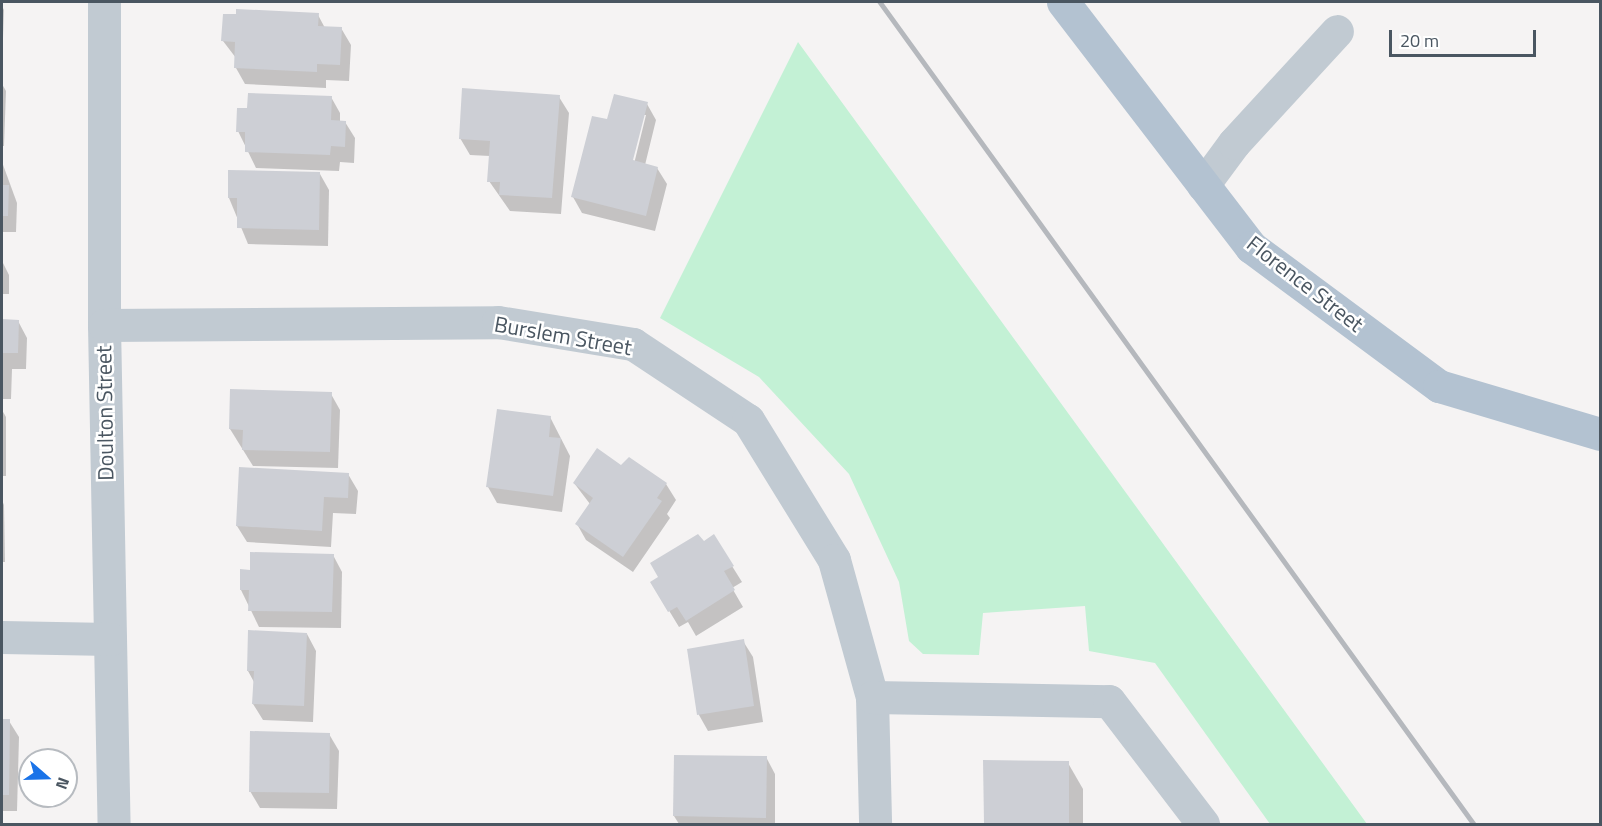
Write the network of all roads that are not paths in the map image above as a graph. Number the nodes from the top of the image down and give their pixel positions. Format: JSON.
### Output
{"nodes":[{"id":1,"x":104,"y":2,"type":"edge"},
{"id":2,"x":1063,"y":2,"type":"edge"},
{"id":3,"x":1337,"y":31,"type":"dead end"},
{"id":4,"x":1203,"y":185,"type":"junction"},
{"id":5,"x":104,"y":325,"type":"junction"},
{"id":6,"x":1600,"y":434,"type":"edge"},
{"id":7,"x":2,"y":637,"type":"edge"},
{"id":8,"x":110,"y":639,"type":"junction"},
{"id":9,"x":872,"y":698,"type":"junction"},
{"id":10,"x":114,"y":825,"type":"edge"},
{"id":11,"x":874,"y":825,"type":"edge"},
{"id":12,"x":1203,"y":825,"type":"edge"}],
"edges":[{"from":1,"to":5,"type":"street","name":"Doulton Street"},
{"from":2,"to":4,"type":"main road","name":"Florence Street"},
{"from":3,"to":4,"type":"street"},
{"from":4,"to":6,"type":"main road","name":"Florence Street"},
{"from":5,"to":8,"type":"street","name":"Doulton Street"},
{"from":5,"to":9,"type":"street","name":"Burslem Street"},
{"from":7,"to":8,"type":"street"},
{"from":8,"to":10,"type":"street","name":"Doulton Street"},
{"from":9,"to":11,"type":"street","name":"Burslem Street"},
{"from":9,"to":12,"type":"street"}]}
